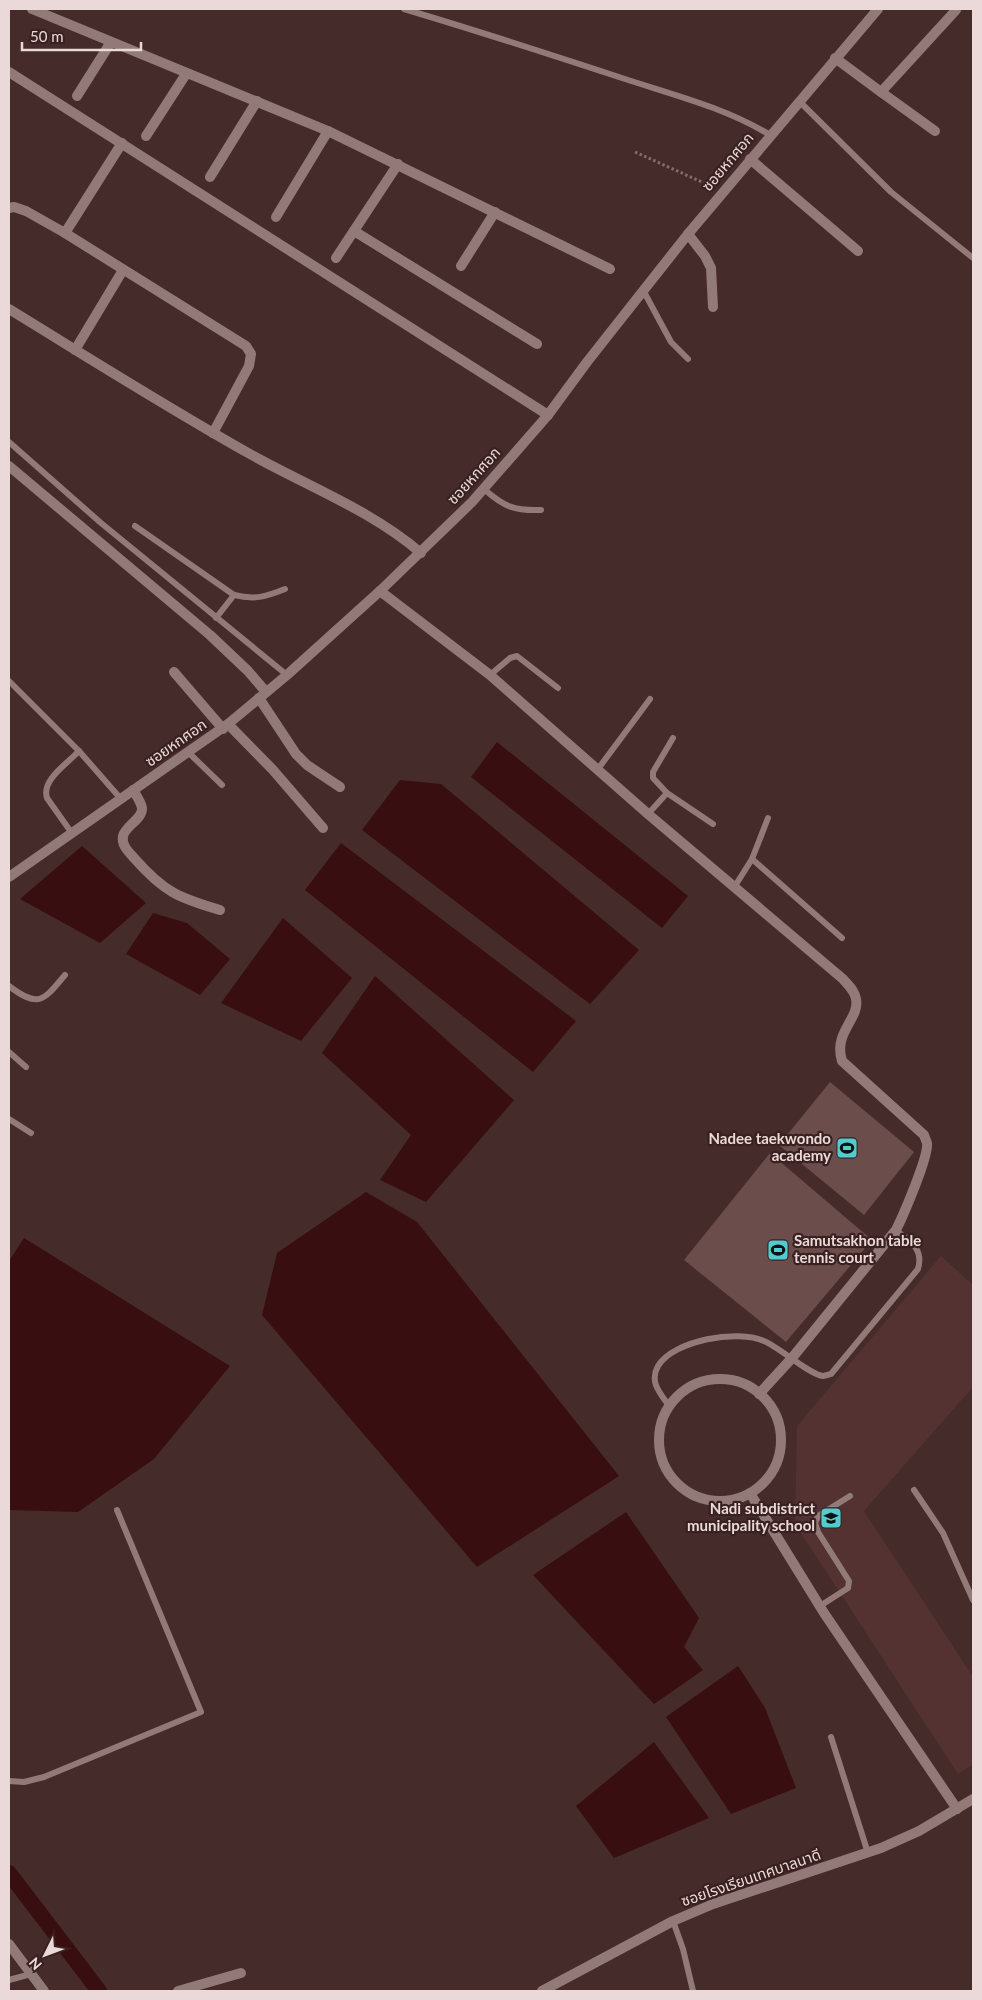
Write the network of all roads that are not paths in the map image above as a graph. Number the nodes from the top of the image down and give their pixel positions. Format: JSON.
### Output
{"nodes":[{"id":1,"x":32,"y":9,"type":"edge"},
{"id":2,"x":404,"y":9,"type":"edge"},
{"id":3,"x":878,"y":9,"type":"edge"},
{"id":4,"x":956,"y":10,"type":"edge"},
{"id":5,"x":111,"y":42,"type":"junction"},
{"id":6,"x":835,"y":58,"type":"junction"},
{"id":7,"x":9,"y":72,"type":"edge"},
{"id":8,"x":186,"y":74,"type":"junction"},
{"id":9,"x":881,"y":92,"type":"junction"},
{"id":10,"x":77,"y":96,"type":"dead end"},
{"id":11,"x":258,"y":101,"type":"junction"},
{"id":12,"x":800,"y":101,"type":"junction"},
{"id":13,"x":328,"y":131,"type":"junction"},
{"id":14,"x":935,"y":131,"type":"dead end"},
{"id":15,"x":770,"y":135,"type":"junction"},
{"id":16,"x":146,"y":136,"type":"dead end"},
{"id":17,"x":122,"y":143,"type":"junction"},
{"id":18,"x":750,"y":159,"type":"junction"},
{"id":19,"x":398,"y":164,"type":"junction"},
{"id":20,"x":210,"y":177,"type":"dead end"},
{"id":21,"x":9,"y":208,"type":"edge"},
{"id":22,"x":495,"y":212,"type":"junction"},
{"id":23,"x":276,"y":217,"type":"dead end"},
{"id":24,"x":354,"y":231,"type":"junction"},
{"id":25,"x":64,"y":233,"type":"junction"},
{"id":26,"x":688,"y":234,"type":"junction"},
{"id":27,"x":858,"y":251,"type":"dead end"},
{"id":28,"x":336,"y":258,"type":"dead end"},
{"id":29,"x":973,"y":258,"type":"edge"},
{"id":30,"x":461,"y":266,"type":"dead end"},
{"id":31,"x":610,"y":269,"type":"dead end"},
{"id":32,"x":123,"y":270,"type":"junction"},
{"id":33,"x":643,"y":290,"type":"junction"},
{"id":34,"x":713,"y":308,"type":"dead end"},
{"id":35,"x":9,"y":309,"type":"edge"},
{"id":36,"x":537,"y":344,"type":"dead end"},
{"id":37,"x":76,"y":350,"type":"junction"},
{"id":38,"x":688,"y":359,"type":"dead end"},
{"id":39,"x":548,"y":415,"type":"junction"},
{"id":40,"x":213,"y":433,"type":"junction"},
{"id":41,"x":9,"y":442,"type":"edge"},
{"id":42,"x":9,"y":466,"type":"edge"},
{"id":43,"x":484,"y":489,"type":"junction"},
{"id":44,"x":541,"y":510,"type":"dead end"},
{"id":45,"x":135,"y":526,"type":"dead end"},
{"id":46,"x":420,"y":553,"type":"junction"},
{"id":47,"x":285,"y":589,"type":"dead end"},
{"id":48,"x":380,"y":591,"type":"junction"},
{"id":49,"x":234,"y":595,"type":"junction"},
{"id":50,"x":216,"y":618,"type":"junction"},
{"id":51,"x":174,"y":672,"type":"dead end"},
{"id":52,"x":288,"y":675,"type":"junction"},
{"id":53,"x":490,"y":675,"type":"junction"},
{"id":54,"x":9,"y":681,"type":"edge"},
{"id":55,"x":558,"y":688,"type":"dead end"},
{"id":56,"x":263,"y":695,"type":"junction"},
{"id":57,"x":650,"y":699,"type":"dead end"},
{"id":58,"x":222,"y":725,"type":"junction"},
{"id":59,"x":673,"y":738,"type":"dead end"},
{"id":60,"x":80,"y":751,"type":"junction"},
{"id":61,"x":189,"y":753,"type":"junction"},
{"id":62,"x":598,"y":769,"type":"junction"},
{"id":63,"x":222,"y":785,"type":"dead end"},
{"id":64,"x":340,"y":787,"type":"dead end"},
{"id":65,"x":134,"y":790,"type":"junction"},
{"id":66,"x":667,"y":793,"type":"junction"},
{"id":67,"x":117,"y":795,"type":"junction"},
{"id":68,"x":648,"y":814,"type":"junction"},
{"id":69,"x":768,"y":818,"type":"dead end"},
{"id":70,"x":713,"y":824,"type":"dead end"},
{"id":71,"x":68,"y":828,"type":"junction"},
{"id":72,"x":323,"y":828,"type":"dead end"},
{"id":73,"x":752,"y":859,"type":"junction"},
{"id":74,"x":9,"y":877,"type":"edge"},
{"id":75,"x":735,"y":886,"type":"junction"},
{"id":76,"x":220,"y":910,"type":"dead end"},
{"id":77,"x":842,"y":938,"type":"dead end"},
{"id":78,"x":65,"y":975,"type":"dead end"},
{"id":79,"x":9,"y":986,"type":"edge"},
{"id":80,"x":9,"y":1052,"type":"edge"},
{"id":81,"x":26,"y":1067,"type":"dead end"},
{"id":82,"x":9,"y":1119,"type":"edge"},
{"id":83,"x":31,"y":1133,"type":"dead end"},
{"id":84,"x":896,"y":1230,"type":"junction"},
{"id":85,"x":792,"y":1358,"type":"junction"},
{"id":86,"x":759,"y":1394,"type":"junction"},
{"id":87,"x":669,"y":1406,"type":"junction"},
{"id":88,"x":914,"y":1490,"type":"dead end"},
{"id":89,"x":750,"y":1493,"type":"junction"},
{"id":90,"x":850,"y":1496,"type":"dead end"},
{"id":91,"x":117,"y":1510,"type":"dead end"},
{"id":92,"x":973,"y":1600,"type":"edge"},
{"id":93,"x":820,"y":1606,"type":"junction"},
{"id":94,"x":831,"y":1737,"type":"dead end"},
{"id":95,"x":9,"y":1781,"type":"edge"},
{"id":96,"x":973,"y":1799,"type":"edge"},
{"id":97,"x":957,"y":1809,"type":"junction"},
{"id":98,"x":868,"y":1853,"type":"junction"},
{"id":99,"x":673,"y":1921,"type":"junction"},
{"id":100,"x":9,"y":1944,"type":"edge"},
{"id":101,"x":241,"y":1973,"type":"dead end"},
{"id":102,"x":31,"y":1974,"type":"junction"},
{"id":103,"x":9,"y":1980,"type":"edge"},
{"id":104,"x":44,"y":1991,"type":"edge"},
{"id":105,"x":178,"y":1991,"type":"edge"},
{"id":106,"x":542,"y":1991,"type":"edge"},
{"id":107,"x":692,"y":1991,"type":"edge"}],
"edges":[{"from":1,"to":5,"type":"street"},
{"from":2,"to":15,"type":"lane"},
{"from":3,"to":6,"type":"street","name":"ซอยหกศอก"},
{"from":4,"to":9,"type":"street"},
{"from":5,"to":8,"type":"street"},
{"from":5,"to":10,"type":"street"},
{"from":6,"to":9,"type":"street"},
{"from":6,"to":12,"type":"street","name":"ซอยหกศอก"},
{"from":7,"to":17,"type":"street"},
{"from":8,"to":11,"type":"street"},
{"from":8,"to":16,"type":"street"},
{"from":9,"to":14,"type":"street"},
{"from":11,"to":13,"type":"street"},
{"from":11,"to":20,"type":"street"},
{"from":12,"to":15,"type":"street","name":"ซอยหกศอก"},
{"from":12,"to":29,"type":"lane"},
{"from":13,"to":19,"type":"street"},
{"from":13,"to":23,"type":"street"},
{"from":15,"to":18,"type":"street","name":"ซอยหกศอก"},
{"from":17,"to":25,"type":"street"},
{"from":17,"to":39,"type":"street"},
{"from":18,"to":26,"type":"street","name":"ซอยหกศอก"},
{"from":18,"to":27,"type":"street"},
{"from":19,"to":22,"type":"street"},
{"from":19,"to":24,"type":"street"},
{"from":21,"to":25,"type":"street"},
{"from":22,"to":30,"type":"street"},
{"from":22,"to":31,"type":"street"},
{"from":24,"to":28,"type":"street"},
{"from":24,"to":36,"type":"street"},
{"from":25,"to":32,"type":"street"},
{"from":26,"to":33,"type":"street","name":"ซอยหกศอก"},
{"from":26,"to":34,"type":"street"},
{"from":32,"to":37,"type":"street"},
{"from":32,"to":40,"type":"street"},
{"from":33,"to":38,"type":"lane"},
{"from":33,"to":39,"type":"street","name":"ซอยหกศอก"},
{"from":35,"to":37,"type":"street"},
{"from":37,"to":40,"type":"street"},
{"from":39,"to":43,"type":"street","name":"ซอยหกศอก"},
{"from":40,"to":46,"type":"street"},
{"from":41,"to":50,"type":"lane"},
{"from":42,"to":56,"type":"street"},
{"from":43,"to":44,"type":"lane"},
{"from":43,"to":46,"type":"street","name":"ซอยหกศอก"},
{"from":45,"to":49,"type":"lane"},
{"from":46,"to":48,"type":"street","name":"ซอยหกศอก"},
{"from":47,"to":49,"type":"lane"},
{"from":48,"to":52,"type":"street","name":"ซอยหกศอก"},
{"from":48,"to":53,"type":"street"},
{"from":49,"to":50,"type":"lane"},
{"from":50,"to":52,"type":"lane"},
{"from":51,"to":58,"type":"street"},
{"from":52,"to":56,"type":"street","name":"ซอยหกศอก"},
{"from":53,"to":55,"type":"lane"},
{"from":53,"to":62,"type":"street"},
{"from":54,"to":60,"type":"lane"},
{"from":56,"to":58,"type":"street","name":"ซอยหกศอก"},
{"from":56,"to":64,"type":"street"},
{"from":57,"to":62,"type":"lane"},
{"from":58,"to":61,"type":"street","name":"ซอยหกศอก"},
{"from":58,"to":72,"type":"street"},
{"from":59,"to":66,"type":"lane"},
{"from":60,"to":67,"type":"lane"},
{"from":60,"to":71,"type":"lane"},
{"from":61,"to":63,"type":"lane"},
{"from":61,"to":65,"type":"street","name":"ซอยหกศอก"},
{"from":62,"to":68,"type":"street"},
{"from":65,"to":67,"type":"street","name":"ซอยหกศอก"},
{"from":65,"to":76,"type":"street"},
{"from":66,"to":68,"type":"lane"},
{"from":66,"to":70,"type":"lane"},
{"from":67,"to":71,"type":"street","name":"ซอยหกศอก"},
{"from":68,"to":75,"type":"street"},
{"from":69,"to":73,"type":"lane"},
{"from":71,"to":74,"type":"street","name":"ซอยหกศอก"},
{"from":73,"to":75,"type":"lane"},
{"from":73,"to":77,"type":"lane"},
{"from":75,"to":84,"type":"street"},
{"from":78,"to":79,"type":"lane"},
{"from":80,"to":81,"type":"lane"},
{"from":82,"to":83,"type":"lane"},
{"from":84,"to":85,"type":"street"},
{"from":84,"to":85,"type":"lane"},
{"from":85,"to":86,"type":"street"},
{"from":85,"to":87,"type":"lane"},
{"from":86,"to":87,"type":"street"},
{"from":86,"to":89,"type":"street"},
{"from":87,"to":89,"type":"street"},
{"from":88,"to":92,"type":"lane"},
{"from":89,"to":93,"type":"street"},
{"from":90,"to":93,"type":"lane"},
{"from":91,"to":95,"type":"lane"},
{"from":93,"to":97,"type":"street"},
{"from":94,"to":98,"type":"lane"},
{"from":96,"to":97,"type":"street","name":"ซอยโรงเรียนเทศบาลนาดี"},
{"from":97,"to":98,"type":"street","name":"ซอยโรงเรียนเทศบาลนาดี"},
{"from":98,"to":99,"type":"street","name":"ซอยโรงเรียนเทศบาลนาดี"},
{"from":99,"to":106,"type":"street","name":"ซอยโรงเรียนเทศบาลนาดี"},
{"from":99,"to":107,"type":"lane"},
{"from":100,"to":102,"type":"street"},
{"from":101,"to":105,"type":"street"},
{"from":102,"to":103,"type":"lane"},
{"from":102,"to":104,"type":"street"}]}
